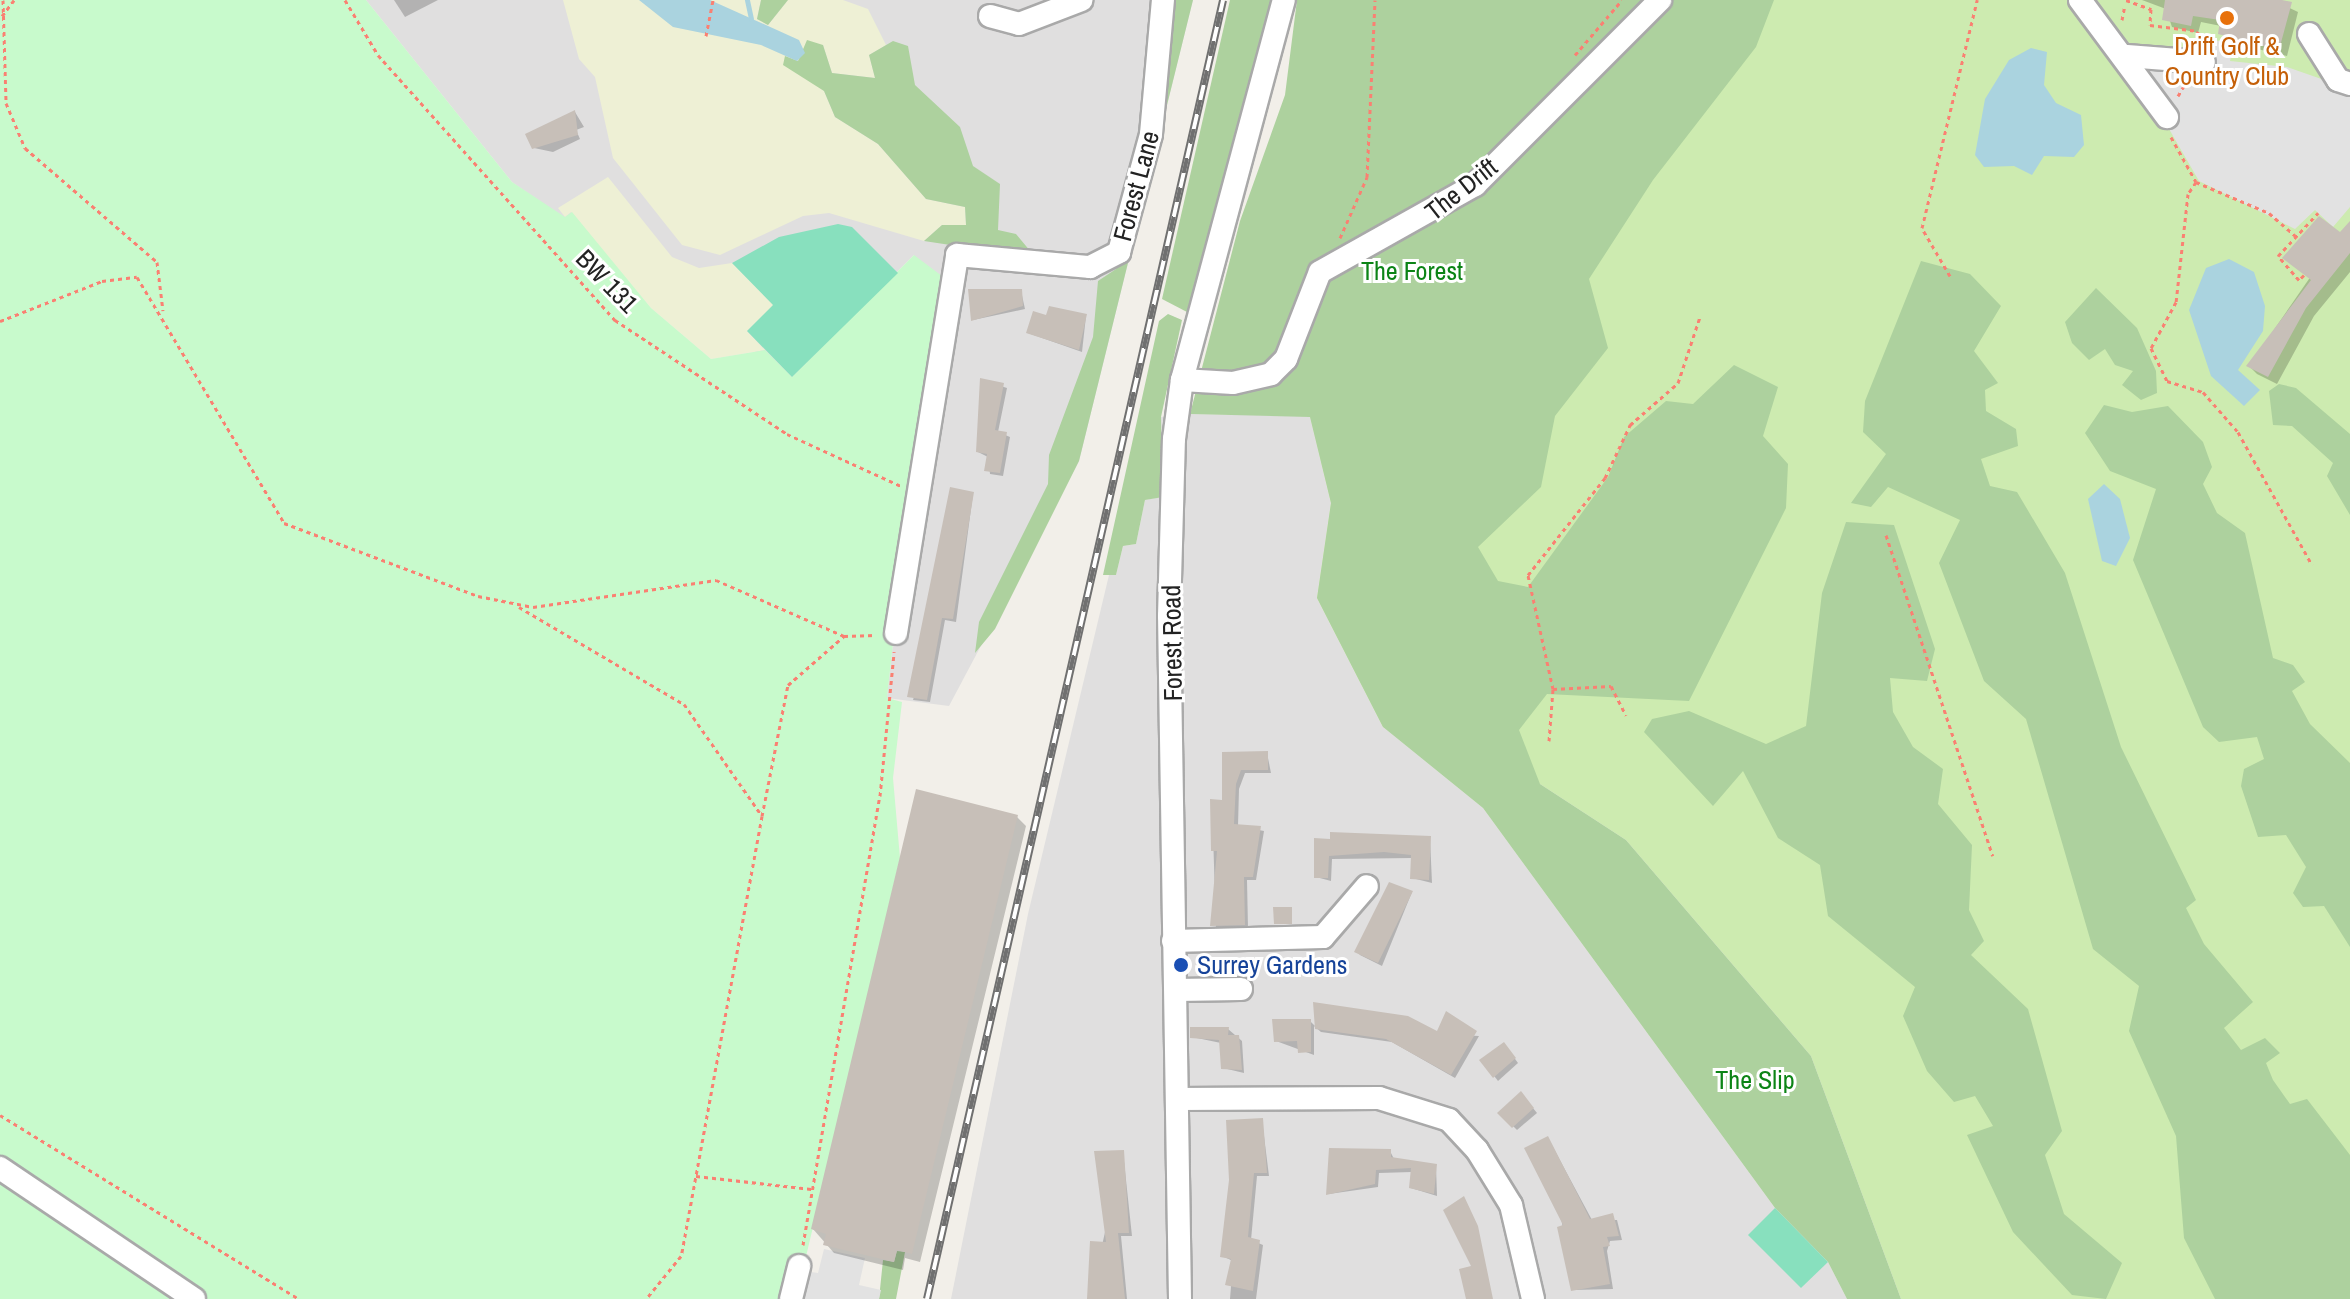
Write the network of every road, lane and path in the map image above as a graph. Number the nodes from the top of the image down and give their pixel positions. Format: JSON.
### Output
{"nodes":[{"id":1,"x":3,"y":0,"type":"edge"},
{"id":2,"x":14,"y":0,"type":"edge"},
{"id":3,"x":345,"y":0,"type":"edge"},
{"id":4,"x":713,"y":0,"type":"edge"},
{"id":5,"x":1082,"y":0,"type":"edge"},
{"id":6,"x":1163,"y":0,"type":"edge"},
{"id":7,"x":1284,"y":0,"type":"edge"},
{"id":8,"x":1375,"y":0,"type":"edge"},
{"id":9,"x":1622,"y":0,"type":"edge"},
{"id":10,"x":1660,"y":0,"type":"edge"},
{"id":11,"x":1977,"y":0,"type":"edge"},
{"id":12,"x":2080,"y":0,"type":"edge"},
{"id":13,"x":990,"y":16,"type":"dead end"},
{"id":14,"x":1,"y":18,"type":"edge"},
{"id":15,"x":2309,"y":34,"type":"dead end"},
{"id":16,"x":706,"y":36,"type":"dead end"},
{"id":17,"x":2127,"y":56,"type":"junction"},
{"id":18,"x":2204,"y":62,"type":"dead end"},
{"id":19,"x":1566,"y":65,"type":"dead end"},
{"id":20,"x":2350,"y":84,"type":"edge"},
{"id":21,"x":2167,"y":117,"type":"dead end"},
{"id":22,"x":2318,"y":213,"type":"dead end"},
{"id":23,"x":1352,"y":230,"type":"dead end"},
{"id":24,"x":1341,"y":236,"type":"junction"},
{"id":25,"x":2295,"y":236,"type":"junction"},
{"id":26,"x":1329,"y":263,"type":"junction"},
{"id":27,"x":2304,"y":275,"type":"dead end"},
{"id":28,"x":1950,"y":276,"type":"dead end"},
{"id":29,"x":163,"y":317,"type":"junction"},
{"id":30,"x":1700,"y":317,"type":"dead end"},
{"id":31,"x":0,"y":321,"type":"edge"},
{"id":32,"x":1182,"y":380,"type":"junction"},
{"id":33,"x":919,"y":494,"type":"junction"},
{"id":34,"x":1886,"y":535,"type":"dead end"},
{"id":35,"x":2312,"y":565,"type":"dead end"},
{"id":36,"x":516,"y":605,"type":"junction"},
{"id":37,"x":896,"y":633,"type":"junction"},
{"id":38,"x":844,"y":636,"type":"junction"},
{"id":39,"x":1553,"y":689,"type":"junction"},
{"id":40,"x":1626,"y":715,"type":"dead end"},
{"id":41,"x":1549,"y":741,"type":"dead end"},
{"id":42,"x":762,"y":816,"type":"junction"},
{"id":43,"x":1993,"y":856,"type":"dead end"},
{"id":44,"x":1367,"y":886,"type":"dead end"},
{"id":45,"x":1173,"y":941,"type":"junction"},
{"id":46,"x":1241,"y":989,"type":"dead end"},
{"id":47,"x":1177,"y":990,"type":"junction"},
{"id":48,"x":1177,"y":1099,"type":"junction"},
{"id":49,"x":0,"y":1115,"type":"edge"},
{"id":50,"x":0,"y":1168,"type":"edge"},
{"id":51,"x":696,"y":1176,"type":"junction"},
{"id":52,"x":812,"y":1189,"type":"junction"},
{"id":53,"x":799,"y":1266,"type":"joint"},
{"id":54,"x":194,"y":1299,"type":"edge"},
{"id":55,"x":299,"y":1299,"type":"edge"},
{"id":56,"x":646,"y":1299,"type":"edge"},
{"id":57,"x":791,"y":1299,"type":"edge"},
{"id":58,"x":1180,"y":1299,"type":"edge"},
{"id":59,"x":1533,"y":1299,"type":"edge"}],
"edges":[{"from":1,"to":14,"type":"path"},
{"from":2,"to":14,"type":"path"},
{"from":3,"to":33,"type":"path","name":"BW 131"},
{"from":4,"to":16,"type":"path"},
{"from":5,"to":13,"type":"street"},
{"from":6,"to":33,"type":"street","name":"Forest Lane"},
{"from":7,"to":32,"type":"street","name":"Forest Road"},
{"from":8,"to":24,"type":"path"},
{"from":9,"to":19,"type":"path"},
{"from":10,"to":26,"type":"street","name":"The Drift"},
{"from":11,"to":28,"type":"path"},
{"from":12,"to":17,"type":"street"},
{"from":14,"to":29,"type":"path"},
{"from":15,"to":20,"type":"street"},
{"from":17,"to":18,"type":"street"},
{"from":17,"to":21,"type":"street"},
{"from":22,"to":25,"type":"path"},
{"from":23,"to":24,"type":"path"},
{"from":24,"to":26,"type":"path"},
{"from":25,"to":27,"type":"path"},
{"from":25,"to":35,"type":"path"},
{"from":26,"to":32,"type":"street"},
{"from":29,"to":31,"type":"path"},
{"from":29,"to":36,"type":"path"},
{"from":30,"to":39,"type":"path"},
{"from":32,"to":45,"type":"street","name":"Forest Road"},
{"from":33,"to":37,"type":"street"},
{"from":34,"to":43,"type":"path"},
{"from":36,"to":38,"type":"path"},
{"from":36,"to":42,"type":"path"},
{"from":37,"to":38,"type":"path"},
{"from":37,"to":52,"type":"path"},
{"from":38,"to":42,"type":"path"},
{"from":39,"to":40,"type":"path"},
{"from":39,"to":41,"type":"path"},
{"from":42,"to":51,"type":"path"},
{"from":44,"to":45,"type":"street"},
{"from":45,"to":47,"type":"street","name":"Forest Road"},
{"from":46,"to":47,"type":"street"},
{"from":47,"to":48,"type":"street","name":"Forest Road"},
{"from":48,"to":58,"type":"street","name":"Forest Road"},
{"from":48,"to":59,"type":"street"},
{"from":49,"to":55,"type":"path"},
{"from":50,"to":54,"type":"street"},
{"from":51,"to":52,"type":"path"},
{"from":51,"to":56,"type":"path"},
{"from":52,"to":53,"type":"path"},
{"from":53,"to":57,"type":"street"}]}
